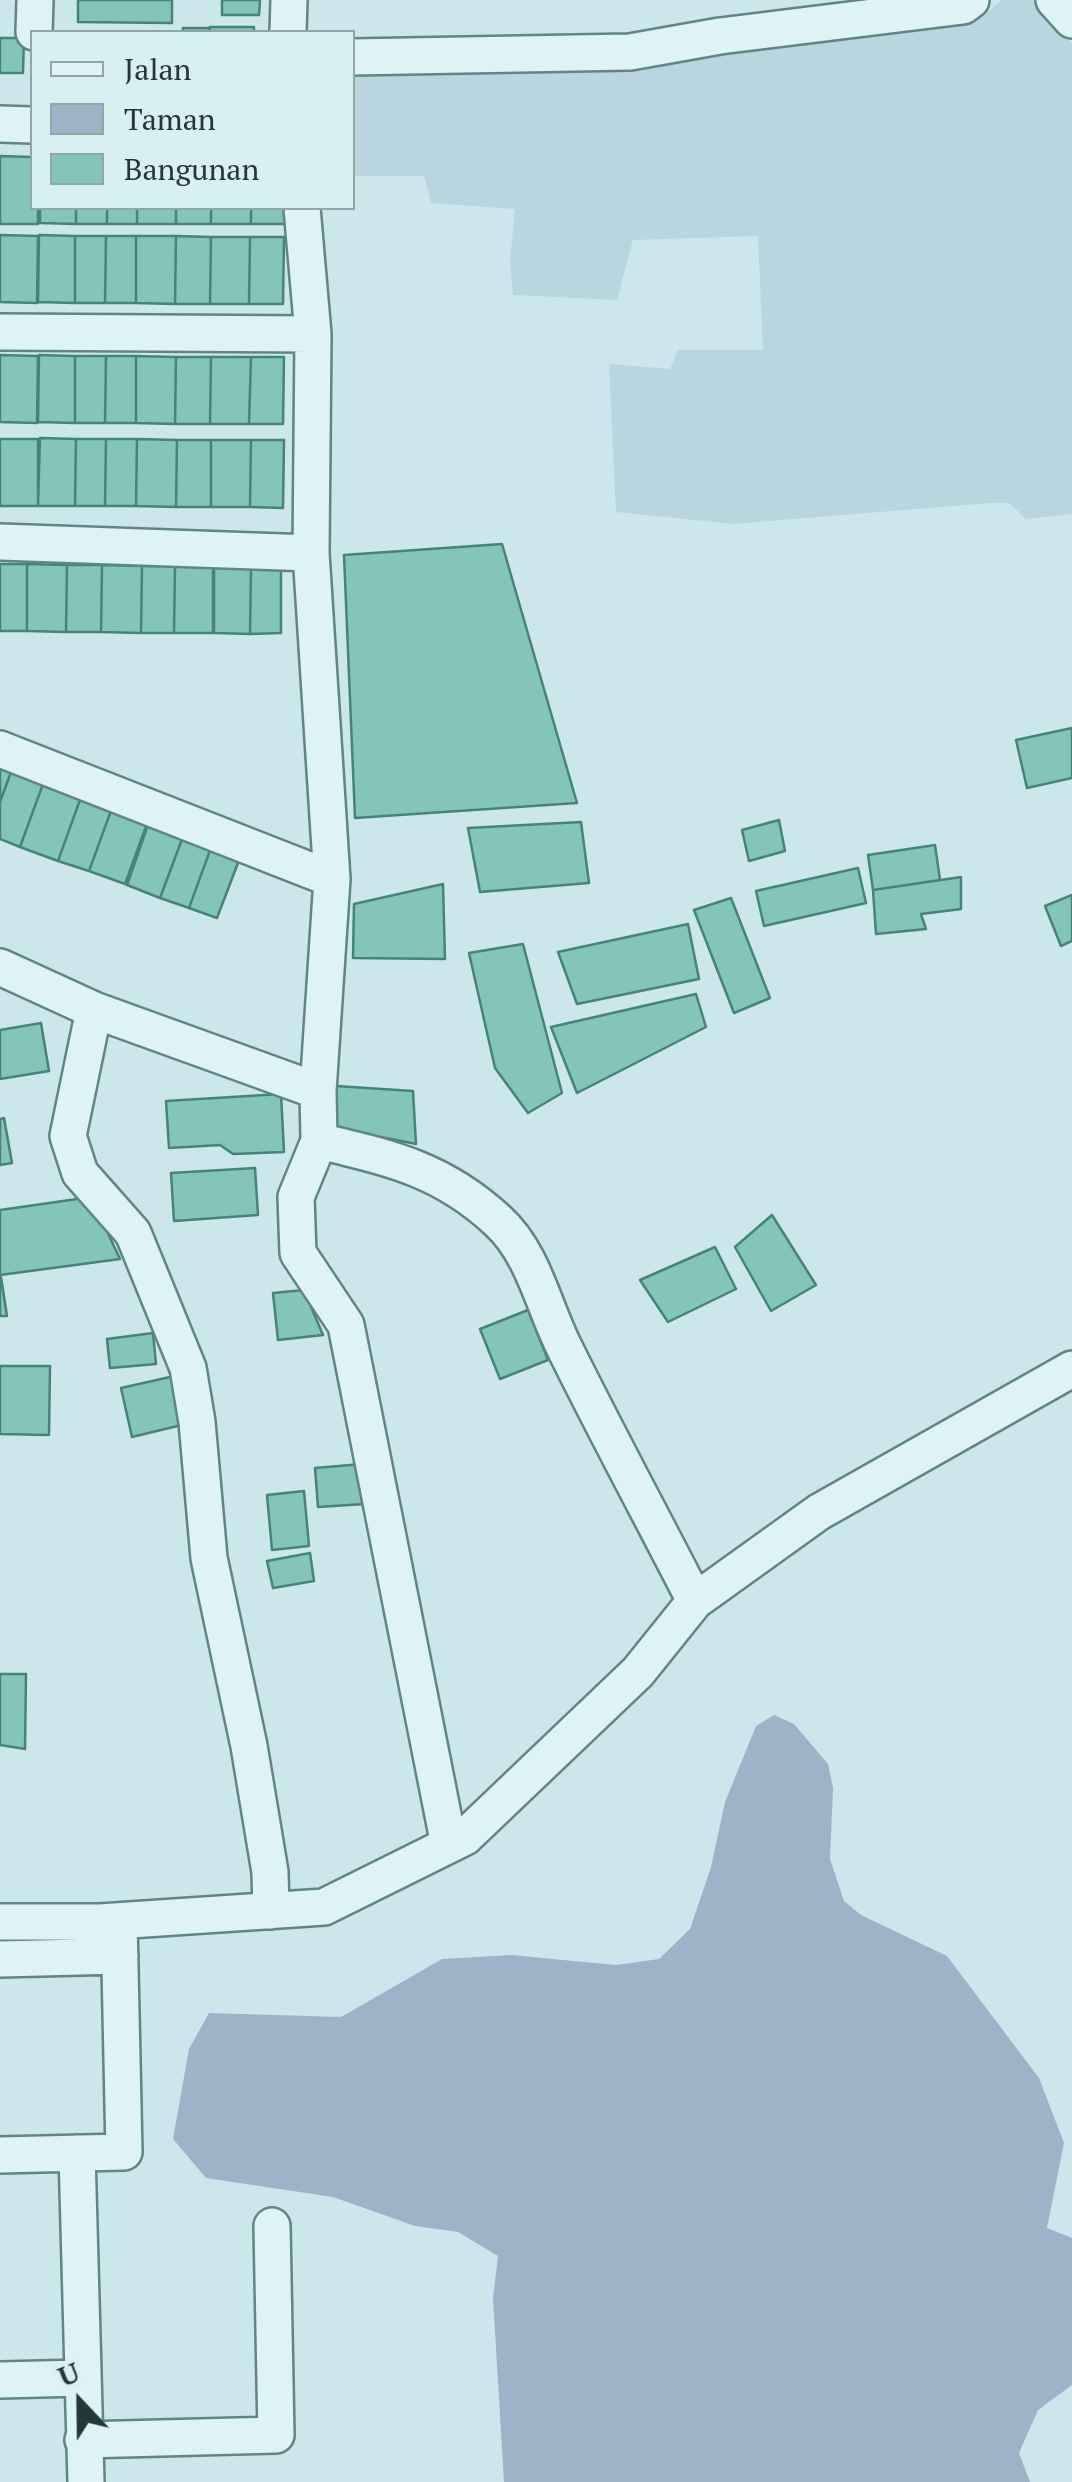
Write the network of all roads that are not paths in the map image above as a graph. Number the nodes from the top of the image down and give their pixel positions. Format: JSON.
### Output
{"nodes":[{"id":1,"x":35,"y":0,"type":"edge"},
{"id":2,"x":289,"y":0,"type":"edge"},
{"id":3,"x":971,"y":0,"type":"edge"},
{"id":4,"x":1054,"y":0,"type":"edge"},
{"id":5,"x":1072,"y":20,"type":"edge"},
{"id":6,"x":34,"y":30,"type":"edge"},
{"id":7,"x":288,"y":30,"type":"edge"},
{"id":8,"x":355,"y":57,"type":"edge"},
{"id":9,"x":0,"y":124,"type":"edge"},
{"id":10,"x":30,"y":125,"type":"edge"},
{"id":11,"x":302,"y":210,"type":"edge"},
{"id":12,"x":0,"y":332,"type":"edge"},
{"id":13,"x":313,"y":334,"type":"junction"},
{"id":14,"x":0,"y":542,"type":"edge"},
{"id":15,"x":311,"y":553,"type":"junction"},
{"id":16,"x":0,"y":749,"type":"edge"},
{"id":17,"x":332,"y":879,"type":"junction"},
{"id":18,"x":0,"y":968,"type":"edge"},
{"id":19,"x":94,"y":1010,"type":"junction"},
{"id":20,"x":318,"y":1091,"type":"junction"},
{"id":21,"x":318,"y":1141,"type":"junction"},
{"id":22,"x":1072,"y":1369,"type":"edge"},
{"id":23,"x":695,"y":1601,"type":"junction"},
{"id":24,"x":450,"y":1845,"type":"junction"},
{"id":25,"x":271,"y":1911,"type":"junction"},
{"id":26,"x":119,"y":1921,"type":"junction"},
{"id":27,"x":0,"y":1922,"type":"edge"},
{"id":28,"x":120,"y":1956,"type":"junction"},
{"id":29,"x":0,"y":1959,"type":"edge"},
{"id":30,"x":77,"y":2153,"type":"junction"},
{"id":31,"x":0,"y":2155,"type":"edge"},
{"id":32,"x":272,"y":2226,"type":"dead end"},
{"id":33,"x":82,"y":2378,"type":"junction"},
{"id":34,"x":0,"y":2380,"type":"edge"},
{"id":35,"x":83,"y":2440,"type":"junction"},
{"id":36,"x":86,"y":2482,"type":"edge"}],
"edges":[{"from":1,"to":6,"type":"street"},
{"from":2,"to":7,"type":"street"},
{"from":3,"to":8,"type":"street"},
{"from":4,"to":5,"type":"street"},
{"from":9,"to":10,"type":"street"},
{"from":11,"to":13,"type":"street"},
{"from":12,"to":13,"type":"street"},
{"from":13,"to":15,"type":"street"},
{"from":14,"to":15,"type":"street"},
{"from":15,"to":17,"type":"street"},
{"from":16,"to":17,"type":"street"},
{"from":17,"to":20,"type":"street"},
{"from":18,"to":19,"type":"street"},
{"from":19,"to":20,"type":"street"},
{"from":19,"to":25,"type":"street"},
{"from":20,"to":21,"type":"street"},
{"from":21,"to":23,"type":"street"},
{"from":21,"to":24,"type":"street"},
{"from":22,"to":23,"type":"street"},
{"from":23,"to":24,"type":"street"},
{"from":24,"to":25,"type":"street"},
{"from":25,"to":26,"type":"street"},
{"from":26,"to":27,"type":"street"},
{"from":26,"to":28,"type":"street"},
{"from":28,"to":29,"type":"street"},
{"from":28,"to":30,"type":"street"},
{"from":30,"to":31,"type":"street"},
{"from":30,"to":33,"type":"street"},
{"from":32,"to":35,"type":"street"},
{"from":33,"to":34,"type":"street"},
{"from":33,"to":35,"type":"street"},
{"from":35,"to":36,"type":"street"}]}
